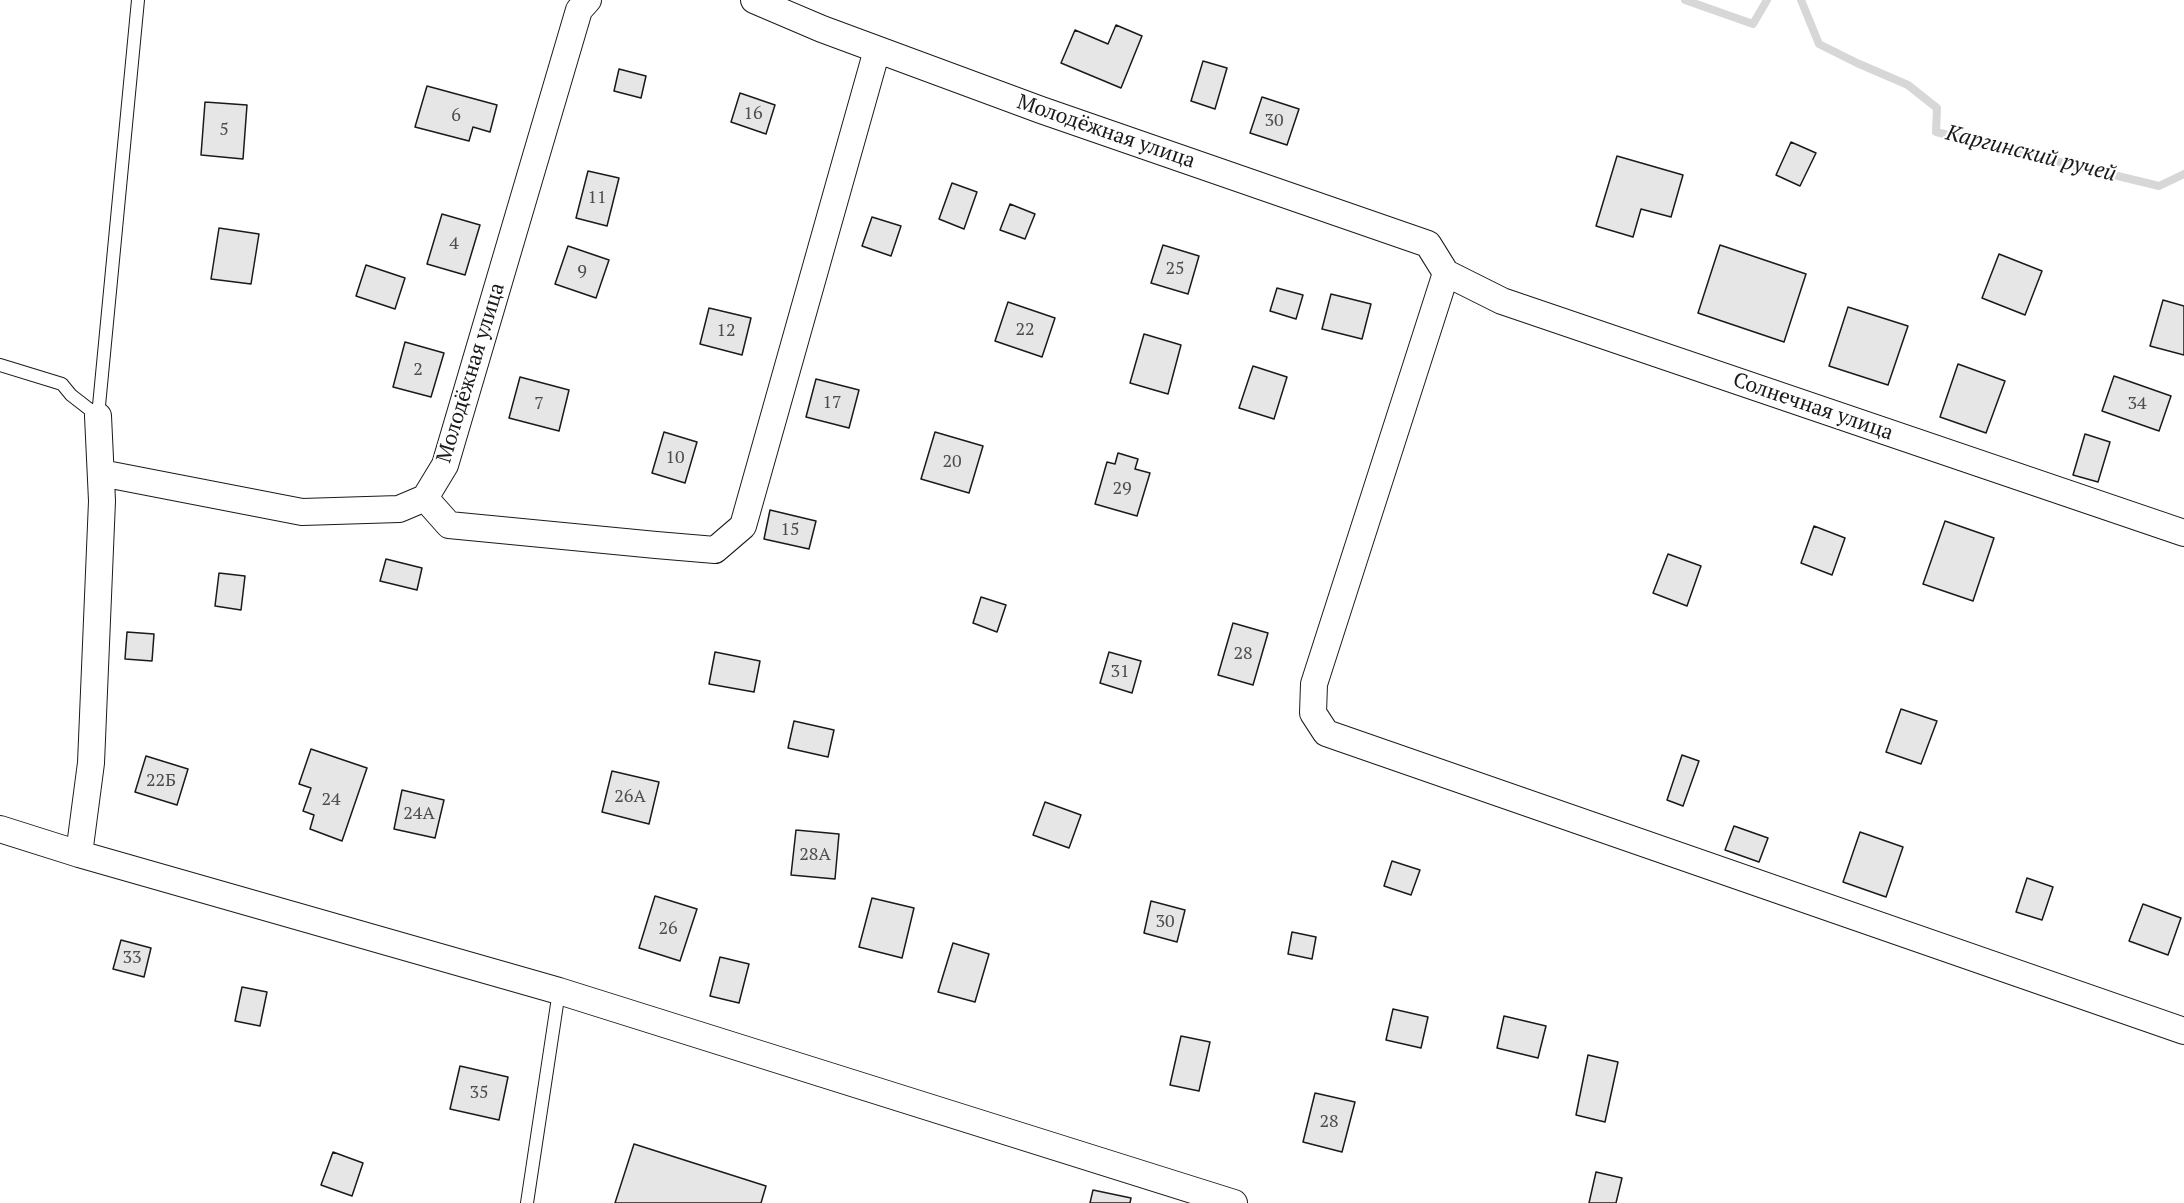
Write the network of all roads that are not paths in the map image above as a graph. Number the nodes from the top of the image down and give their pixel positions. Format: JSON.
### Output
{"nodes":[{"id":1,"x":138,"y":0,"type":"edge"},
{"id":2,"x":588,"y":0,"type":"edge"},
{"id":3,"x":754,"y":0,"type":"edge"},
{"id":4,"x":876,"y":50,"type":"junction"},
{"id":5,"x":1446,"y":273,"type":"junction"},
{"id":6,"x":0,"y":365,"type":"edge"},
{"id":7,"x":98,"y":416,"type":"junction"},
{"id":8,"x":101,"y":473,"type":"junction"},
{"id":9,"x":425,"y":498,"type":"junction"},
{"id":10,"x":2184,"y":533,"type":"edge"},
{"id":11,"x":0,"y":830,"type":"edge"},
{"id":12,"x":79,"y":854,"type":"junction"},
{"id":13,"x":559,"y":991,"type":"junction"},
{"id":14,"x":2184,"y":1031,"type":"edge"},
{"id":15,"x":527,"y":1203,"type":"edge"},
{"id":16,"x":1234,"y":1203,"type":"edge"}],
"edges":[{"from":1,"to":7,"type":"lane"},
{"from":2,"to":9,"type":"street","name":"Молодёжная улица"},
{"from":3,"to":4,"type":"street","name":"Молодёжная улица"},
{"from":4,"to":5,"type":"street","name":"Молодёжная улица"},
{"from":4,"to":9,"type":"street"},
{"from":5,"to":10,"type":"street","name":"Солнечная улица"},
{"from":5,"to":14,"type":"street"},
{"from":6,"to":7,"type":"lane"},
{"from":7,"to":8,"type":"street"},
{"from":8,"to":9,"type":"street"},
{"from":8,"to":12,"type":"street"},
{"from":11,"to":12,"type":"street"},
{"from":12,"to":13,"type":"street"},
{"from":13,"to":15,"type":"lane"},
{"from":13,"to":16,"type":"street"}]}
